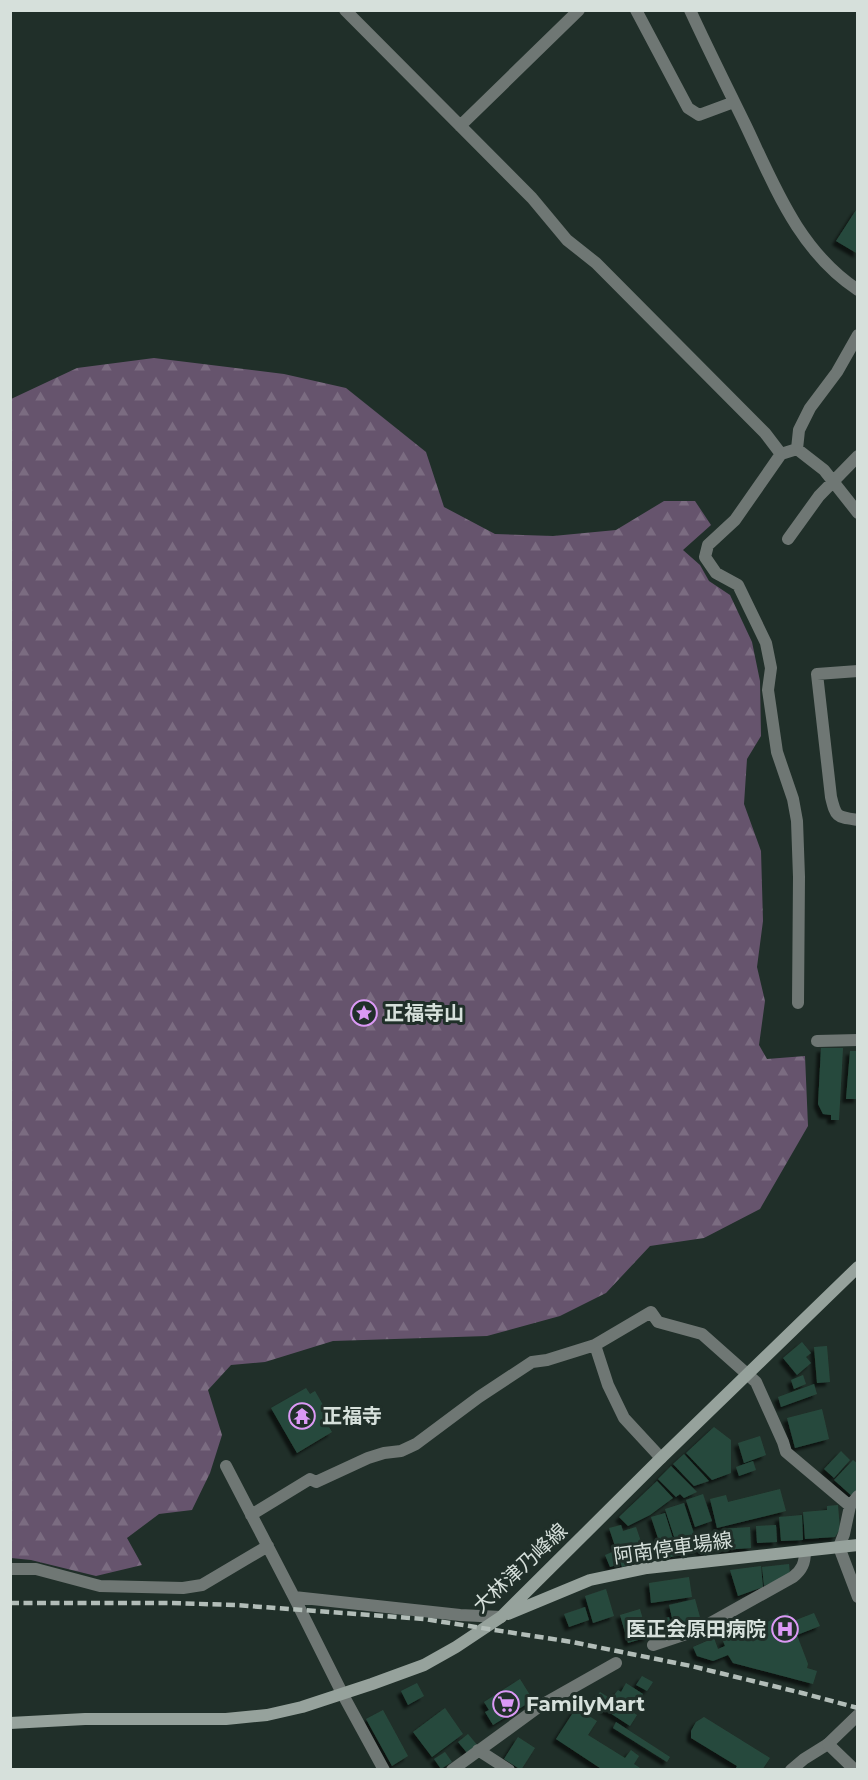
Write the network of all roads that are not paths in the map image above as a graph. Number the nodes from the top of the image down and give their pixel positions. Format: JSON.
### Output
{"nodes":[{"id":1,"x":345,"y":10,"type":"edge"},
{"id":2,"x":579,"y":10,"type":"edge"},
{"id":3,"x":636,"y":10,"type":"edge"},
{"id":4,"x":690,"y":10,"type":"edge"},
{"id":5,"x":734,"y":102,"type":"junction"},
{"id":6,"x":460,"y":126,"type":"junction"},
{"id":7,"x":858,"y":290,"type":"edge"},
{"id":8,"x":858,"y":335,"type":"edge"},
{"id":9,"x":797,"y":449,"type":"junction"},
{"id":10,"x":781,"y":454,"type":"junction"},
{"id":11,"x":858,"y":456,"type":"edge"},
{"id":12,"x":833,"y":480,"type":"junction"},
{"id":13,"x":858,"y":513,"type":"edge"},
{"id":14,"x":788,"y":539,"type":"dead end"},
{"id":15,"x":858,"y":671,"type":"edge"},
{"id":16,"x":858,"y":820,"type":"edge"},
{"id":17,"x":798,"y":1003,"type":"dead end"},
{"id":18,"x":858,"y":1040,"type":"edge"},
{"id":19,"x":817,"y":1041,"type":"dead end"},
{"id":20,"x":858,"y":1267,"type":"edge"},
{"id":21,"x":595,"y":1345,"type":"junction"},
{"id":22,"x":748,"y":1375,"type":"junction"},
{"id":23,"x":662,"y":1458,"type":"junction"},
{"id":24,"x":226,"y":1466,"type":"dead end"},
{"id":25,"x":854,"y":1501,"type":"edge"},
{"id":26,"x":251,"y":1515,"type":"junction"},
{"id":27,"x":858,"y":1545,"type":"edge"},
{"id":28,"x":268,"y":1546,"type":"junction"},
{"id":29,"x":839,"y":1547,"type":"junction"},
{"id":30,"x":805,"y":1551,"type":"junction"},
{"id":31,"x":10,"y":1569,"type":"edge"},
{"id":32,"x":294,"y":1597,"type":"junction"},
{"id":33,"x":858,"y":1597,"type":"edge"},
{"id":34,"x":501,"y":1617,"type":"junction"},
{"id":35,"x":653,"y":1644,"type":"dead end"},
{"id":36,"x":616,"y":1663,"type":"dead end"},
{"id":37,"x":342,"y":1693,"type":"junction"},
{"id":38,"x":858,"y":1715,"type":"edge"},
{"id":39,"x":10,"y":1723,"type":"edge"},
{"id":40,"x":828,"y":1744,"type":"junction"},
{"id":41,"x":478,"y":1750,"type":"junction"},
{"id":42,"x":384,"y":1770,"type":"edge"},
{"id":43,"x":452,"y":1770,"type":"edge"},
{"id":44,"x":509,"y":1770,"type":"edge"},
{"id":45,"x":790,"y":1770,"type":"edge"},
{"id":46,"x":855,"y":1770,"type":"edge"}],
"edges":[{"from":1,"to":6,"type":"street"},
{"from":2,"to":6,"type":"street"},
{"from":3,"to":5,"type":"street"},
{"from":4,"to":5,"type":"street"},
{"from":5,"to":7,"type":"street"},
{"from":6,"to":10,"type":"street"},
{"from":8,"to":9,"type":"street"},
{"from":9,"to":10,"type":"street"},
{"from":9,"to":12,"type":"street"},
{"from":10,"to":17,"type":"street"},
{"from":11,"to":12,"type":"street"},
{"from":12,"to":13,"type":"street"},
{"from":12,"to":14,"type":"street"},
{"from":15,"to":16,"type":"street"},
{"from":18,"to":19,"type":"street"},
{"from":20,"to":22,"type":"main road","name":"大林津乃峰線"},
{"from":21,"to":22,"type":"street"},
{"from":21,"to":23,"type":"street"},
{"from":21,"to":26,"type":"street"},
{"from":22,"to":23,"type":"main road","name":"大林津乃峰線"},
{"from":22,"to":25,"type":"street"},
{"from":23,"to":34,"type":"main road","name":"大林津乃峰線"},
{"from":24,"to":26,"type":"street"},
{"from":25,"to":29,"type":"street"},
{"from":26,"to":28,"type":"street"},
{"from":27,"to":29,"type":"main road","name":"阿南停車場線"},
{"from":28,"to":31,"type":"street"},
{"from":28,"to":32,"type":"street"},
{"from":29,"to":30,"type":"main road","name":"阿南停車場線"},
{"from":29,"to":33,"type":"street"},
{"from":30,"to":34,"type":"main road","name":"阿南停車場線"},
{"from":30,"to":35,"type":"street"},
{"from":32,"to":34,"type":"street"},
{"from":32,"to":37,"type":"street"},
{"from":34,"to":37,"type":"main road","name":"大林津乃峰線"},
{"from":36,"to":41,"type":"street"},
{"from":37,"to":39,"type":"main road","name":"大林津乃峰線"},
{"from":37,"to":42,"type":"street"},
{"from":38,"to":40,"type":"street"},
{"from":40,"to":45,"type":"street"},
{"from":40,"to":46,"type":"street"},
{"from":41,"to":43,"type":"street"},
{"from":41,"to":44,"type":"street"}]}
